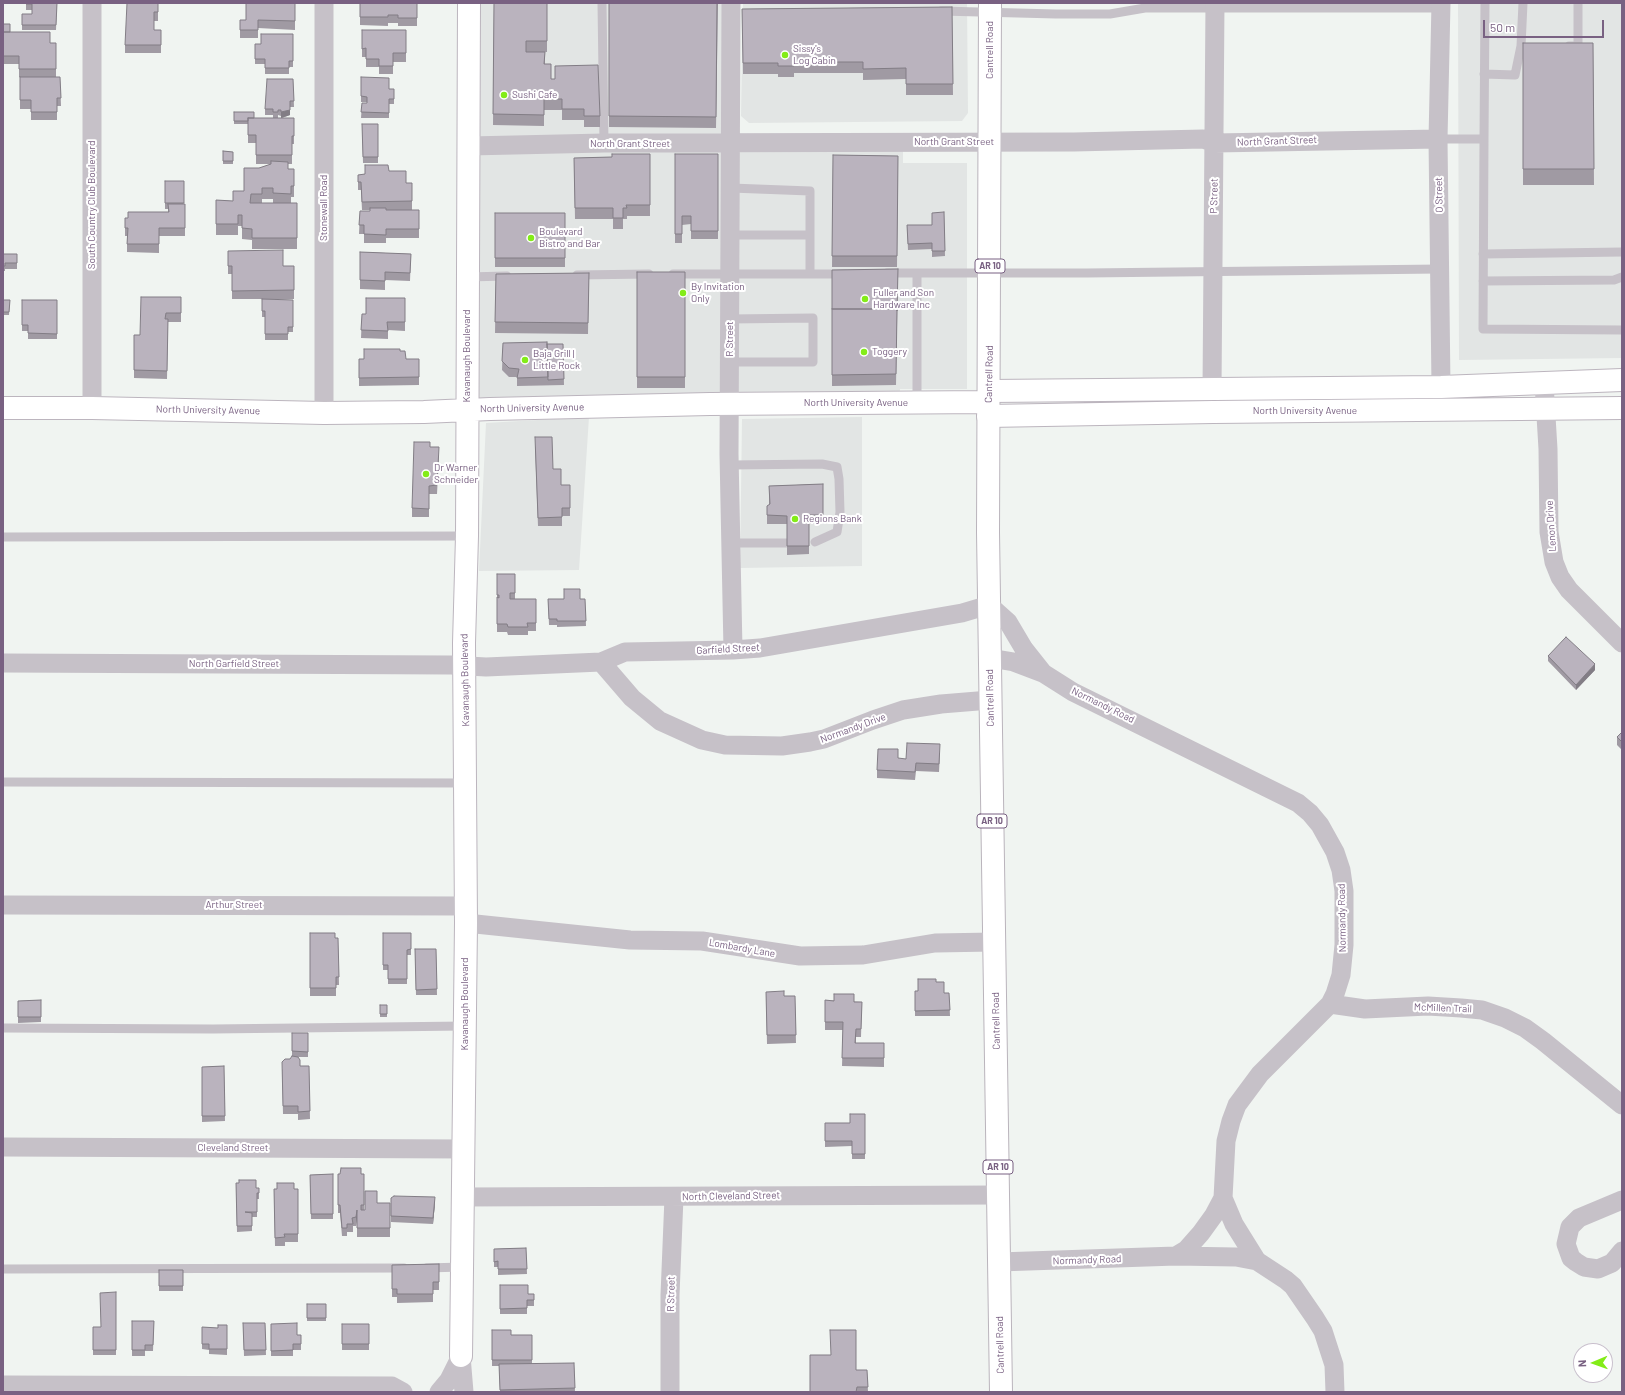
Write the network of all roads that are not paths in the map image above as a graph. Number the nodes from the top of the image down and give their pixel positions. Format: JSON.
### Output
{"nodes":[{"id":1,"x":92,"y":3,"type":"edge"},
{"id":2,"x":324,"y":3,"type":"edge"},
{"id":3,"x":469,"y":3,"type":"edge"},
{"id":4,"x":602,"y":3,"type":"edge"},
{"id":5,"x":1485,"y":3,"type":"edge"},
{"id":6,"x":1523,"y":3,"type":"edge"},
{"id":7,"x":1578,"y":3,"type":"edge"},
{"id":8,"x":1441,"y":5,"type":"edge"},
{"id":9,"x":1215,"y":6,"type":"edge"},
{"id":10,"x":990,"y":7,"type":"edge"},
{"id":11,"x":734,"y":9,"type":"edge"},
{"id":12,"x":933,"y":11,"type":"edge"},
{"id":13,"x":1562,"y":46,"type":"edge"},
{"id":14,"x":1484,"y":74,"type":"junction"},
{"id":15,"x":1484,"y":138,"type":"junction"},
{"id":16,"x":1438,"y":139,"type":"junction"},
{"id":17,"x":990,"y":142,"type":"junction"},
{"id":18,"x":604,"y":143,"type":"junction"},
{"id":19,"x":731,"y":143,"type":"junction"},
{"id":20,"x":1215,"y":143,"type":"junction"},
{"id":21,"x":469,"y":146,"type":"junction"},
{"id":22,"x":731,"y":188,"type":"junction"},
{"id":23,"x":731,"y":235,"type":"junction"},
{"id":24,"x":810,"y":235,"type":"junction"},
{"id":25,"x":1622,"y":252,"type":"edge"},
{"id":26,"x":1483,"y":254,"type":"junction"},
{"id":27,"x":1440,"y":268,"type":"junction"},
{"id":28,"x":1213,"y":271,"type":"junction"},
{"id":29,"x":879,"y":273,"type":"edge"},
{"id":30,"x":917,"y":273,"type":"junction"},
{"id":31,"x":990,"y":273,"type":"junction"},
{"id":32,"x":730,"y":274,"type":"junction"},
{"id":33,"x":810,"y":274,"type":"junction"},
{"id":34,"x":856,"y":274,"type":"edge"},
{"id":35,"x":564,"y":275,"type":"edge"},
{"id":36,"x":518,"y":276,"type":"edge"},
{"id":37,"x":467,"y":277,"type":"junction"},
{"id":38,"x":1622,"y":277,"type":"edge"},
{"id":39,"x":1483,"y":281,"type":"junction"},
{"id":40,"x":730,"y":319,"type":"junction"},
{"id":41,"x":1622,"y":330,"type":"edge"},
{"id":42,"x":730,"y":362,"type":"junction"},
{"id":43,"x":1622,"y":380,"type":"edge"},
{"id":44,"x":1544,"y":383,"type":"junction"},
{"id":45,"x":1441,"y":387,"type":"junction"},
{"id":46,"x":1212,"y":389,"type":"junction"},
{"id":47,"x":917,"y":402,"type":"junction"},
{"id":48,"x":988,"y":403,"type":"junction"},
{"id":49,"x":730,"y":404,"type":"junction"},
{"id":50,"x":3,"y":408,"type":"edge"},
{"id":51,"x":92,"y":408,"type":"junction"},
{"id":52,"x":1622,"y":408,"type":"edge"},
{"id":53,"x":467,"y":409,"type":"junction"},
{"id":54,"x":1544,"y":410,"type":"junction"},
{"id":55,"x":324,"y":413,"type":"junction"},
{"id":56,"x":730,"y":465,"type":"junction"},
{"id":57,"x":467,"y":536,"type":"junction"},
{"id":58,"x":3,"y":537,"type":"edge"},
{"id":59,"x":815,"y":542,"type":"dead end"},
{"id":60,"x":731,"y":543,"type":"junction"},
{"id":61,"x":787,"y":543,"type":"edge"},
{"id":62,"x":989,"y":605,"type":"junction"},
{"id":63,"x":1621,"y":641,"type":"edge"},
{"id":64,"x":733,"y":650,"type":"junction"},
{"id":65,"x":990,"y":658,"type":"junction"},
{"id":66,"x":601,"y":662,"type":"junction"},
{"id":67,"x":3,"y":663,"type":"edge"},
{"id":68,"x":466,"y":666,"type":"junction"},
{"id":69,"x":1043,"y":673,"type":"junction"},
{"id":70,"x":990,"y":700,"type":"junction"},
{"id":71,"x":3,"y":782,"type":"edge"},
{"id":72,"x":466,"y":783,"type":"junction"},
{"id":73,"x":3,"y":905,"type":"edge"},
{"id":74,"x":465,"y":915,"type":"junction"},
{"id":75,"x":994,"y":942,"type":"junction"},
{"id":76,"x":1330,"y":1004,"type":"junction"},
{"id":77,"x":465,"y":1026,"type":"junction"},
{"id":78,"x":3,"y":1028,"type":"edge"},
{"id":79,"x":1622,"y":1105,"type":"edge"},
{"id":80,"x":3,"y":1147,"type":"edge"},
{"id":81,"x":464,"y":1149,"type":"junction"},
{"id":82,"x":998,"y":1195,"type":"junction"},
{"id":83,"x":464,"y":1197,"type":"junction"},
{"id":84,"x":674,"y":1197,"type":"junction"},
{"id":85,"x":1223,"y":1198,"type":"junction"},
{"id":86,"x":1622,"y":1200,"type":"edge"},
{"id":87,"x":1622,"y":1251,"type":"edge"},
{"id":88,"x":1176,"y":1256,"type":"junction"},
{"id":89,"x":1257,"y":1261,"type":"junction"},
{"id":90,"x":999,"y":1262,"type":"junction"},
{"id":91,"x":463,"y":1267,"type":"junction"},
{"id":92,"x":3,"y":1269,"type":"edge"},
{"id":93,"x":461,"y":1356,"type":"junction"},
{"id":94,"x":3,"y":1385,"type":"edge"},
{"id":95,"x":301,"y":1389,"type":"edge"},
{"id":96,"x":352,"y":1390,"type":"edge"},
{"id":97,"x":403,"y":1392,"type":"edge"},
{"id":98,"x":439,"y":1392,"type":"edge"},
{"id":99,"x":464,"y":1392,"type":"edge"},
{"id":100,"x":670,"y":1392,"type":"edge"},
{"id":101,"x":1001,"y":1392,"type":"edge"},
{"id":102,"x":1335,"y":1392,"type":"edge"}],
"edges":[{"from":1,"to":51,"type":"street","name":"South Country Club Boulevard"},
{"from":2,"to":55,"type":"street","name":"Stonewall Road"},
{"from":3,"to":21,"type":"main road","name":"Kavanaugh Boulevard"},
{"from":4,"to":18,"type":"lane"},
{"from":5,"to":14,"type":"lane"},
{"from":6,"to":14,"type":"lane"},
{"from":7,"to":13,"type":"lane"},
{"from":8,"to":9,"type":"lane"},
{"from":8,"to":16,"type":"street","name":"O Street"},
{"from":9,"to":10,"type":"lane"},
{"from":9,"to":20,"type":"street","name":"P Street"},
{"from":10,"to":12,"type":"lane"},
{"from":10,"to":17,"type":"main road","name":"Cantrell Road","number":"AR 10"},
{"from":11,"to":19,"type":"street","name":"R Street"},
{"from":14,"to":15,"type":"lane"},
{"from":15,"to":16,"type":"lane"},
{"from":15,"to":26,"type":"lane"},
{"from":16,"to":20,"type":"street","name":"North Grant Street"},
{"from":16,"to":27,"type":"street","name":"O Street"},
{"from":17,"to":19,"type":"street","name":"North Grant Street"},
{"from":17,"to":20,"type":"street","name":"North Grant Street"},
{"from":17,"to":31,"type":"main road","name":"Cantrell Road","number":"AR 10"},
{"from":18,"to":19,"type":"street","name":"North Grant Street"},
{"from":18,"to":21,"type":"street","name":"North Grant Street"},
{"from":19,"to":22,"type":"street","name":"R Street"},
{"from":20,"to":28,"type":"street","name":"P Street"},
{"from":21,"to":37,"type":"main road","name":"Kavanaugh Boulevard"},
{"from":22,"to":23,"type":"street","name":"R Street"},
{"from":22,"to":24,"type":"lane"},
{"from":23,"to":24,"type":"lane"},
{"from":23,"to":32,"type":"street","name":"R Street"},
{"from":24,"to":33,"type":"lane"},
{"from":25,"to":26,"type":"lane"},
{"from":26,"to":39,"type":"lane"},
{"from":27,"to":28,"type":"lane"},
{"from":27,"to":45,"type":"street","name":"O Street"},
{"from":28,"to":31,"type":"lane"},
{"from":28,"to":46,"type":"street","name":"P Street"},
{"from":29,"to":30,"type":"lane"},
{"from":30,"to":31,"type":"lane"},
{"from":30,"to":47,"type":"lane"},
{"from":31,"to":48,"type":"main road","name":"Cantrell Road","number":"AR 10"},
{"from":32,"to":33,"type":"lane"},
{"from":32,"to":35,"type":"lane"},
{"from":32,"to":40,"type":"street","name":"R Street"},
{"from":33,"to":34,"type":"lane"},
{"from":36,"to":37,"type":"lane"},
{"from":37,"to":53,"type":"main road","name":"Kavanaugh Boulevard"},
{"from":38,"to":39,"type":"lane"},
{"from":39,"to":41,"type":"lane"},
{"from":40,"to":42,"type":"street","name":"R Street"},
{"from":40,"to":42,"type":"lane"},
{"from":42,"to":49,"type":"street","name":"R Street"},
{"from":43,"to":44,"type":"main road","name":"North University Avenue"},
{"from":44,"to":45,"type":"main road","name":"North University Avenue"},
{"from":44,"to":54,"type":"street","name":"Lenon Drive"},
{"from":45,"to":46,"type":"main road","name":"North University Avenue"},
{"from":46,"to":48,"type":"main road","name":"North University Avenue"},
{"from":47,"to":48,"type":"main road","name":"North University Avenue"},
{"from":47,"to":49,"type":"main road","name":"North University Avenue"},
{"from":48,"to":54,"type":"main road","name":"North University Avenue"},
{"from":48,"to":62,"type":"main road","name":"Cantrell Road","number":"AR 10"},
{"from":49,"to":53,"type":"main road","name":"North University Avenue"},
{"from":49,"to":56,"type":"street","name":"R Street"},
{"from":50,"to":51,"type":"main road","name":"North University Avenue"},
{"from":51,"to":55,"type":"main road","name":"North University Avenue"},
{"from":52,"to":54,"type":"main road","name":"North University Avenue"},
{"from":53,"to":55,"type":"main road","name":"North University Avenue"},
{"from":53,"to":57,"type":"main road","name":"Kavanaugh Boulevard"},
{"from":54,"to":63,"type":"street","name":"Lenon Drive"},
{"from":56,"to":59,"type":"lane"},
{"from":56,"to":60,"type":"street","name":"R Street"},
{"from":57,"to":58,"type":"lane"},
{"from":57,"to":68,"type":"main road","name":"Kavanaugh Boulevard"},
{"from":60,"to":61,"type":"lane"},
{"from":60,"to":64,"type":"street","name":"R Street"},
{"from":62,"to":64,"type":"street","name":"Garfield Street"},
{"from":62,"to":65,"type":"main road","name":"Cantrell Road","number":"AR 10"},
{"from":62,"to":69,"type":"street","name":"Normandy Road"},
{"from":64,"to":66,"type":"street","name":"Garfield Street"},
{"from":65,"to":69,"type":"street","name":"Normandy Road"},
{"from":65,"to":70,"type":"main road","name":"Cantrell Road","number":"AR 10"},
{"from":66,"to":68,"type":"street","name":"Garfield Street"},
{"from":66,"to":70,"type":"street","name":"Normandy Drive"},
{"from":67,"to":68,"type":"street","name":"North Garfield Street"},
{"from":68,"to":72,"type":"main road","name":"Kavanaugh Boulevard"},
{"from":69,"to":76,"type":"street","name":"Normandy Road"},
{"from":70,"to":75,"type":"main road","name":"Cantrell Road","number":"AR 10"},
{"from":71,"to":72,"type":"lane"},
{"from":72,"to":74,"type":"main road","name":"Kavanaugh Boulevard"},
{"from":73,"to":74,"type":"street","name":"Arthur Street"},
{"from":74,"to":75,"type":"street","name":"Lombardy Lane"},
{"from":74,"to":77,"type":"main road","name":"Kavanaugh Boulevard"},
{"from":75,"to":82,"type":"main road","name":"Cantrell Road","number":"AR 10"},
{"from":76,"to":79,"type":"street","name":"McMillen Trail"},
{"from":76,"to":85,"type":"street","name":"Normandy Road"},
{"from":77,"to":78,"type":"lane"},
{"from":77,"to":81,"type":"main road","name":"Kavanaugh Boulevard"},
{"from":80,"to":81,"type":"street","name":"Cleveland Street"},
{"from":81,"to":83,"type":"main road","name":"Kavanaugh Boulevard"},
{"from":82,"to":84,"type":"street","name":"North Cleveland Street"},
{"from":82,"to":90,"type":"main road","name":"Cantrell Road","number":"AR 10"},
{"from":83,"to":84,"type":"street","name":"North Cleveland Street"},
{"from":83,"to":91,"type":"main road","name":"Kavanaugh Boulevard"},
{"from":84,"to":100,"type":"street","name":"R Street"},
{"from":85,"to":88,"type":"street","name":"Normandy Road"},
{"from":85,"to":89,"type":"street","name":"Normandy Road"},
{"from":86,"to":87,"type":"street"},
{"from":88,"to":89,"type":"street","name":"Normandy Road"},
{"from":88,"to":90,"type":"street","name":"Normandy Road"},
{"from":89,"to":102,"type":"street"},
{"from":90,"to":101,"type":"main road","name":"Cantrell Road","number":"AR 10"},
{"from":91,"to":92,"type":"lane"},
{"from":91,"to":93,"type":"main road","name":"Kavanaugh Boulevard"},
{"from":93,"to":98,"type":"street"},
{"from":93,"to":99,"type":"street"},
{"from":94,"to":95,"type":"street"},
{"from":95,"to":96,"type":"street"},
{"from":96,"to":97,"type":"street"}]}
